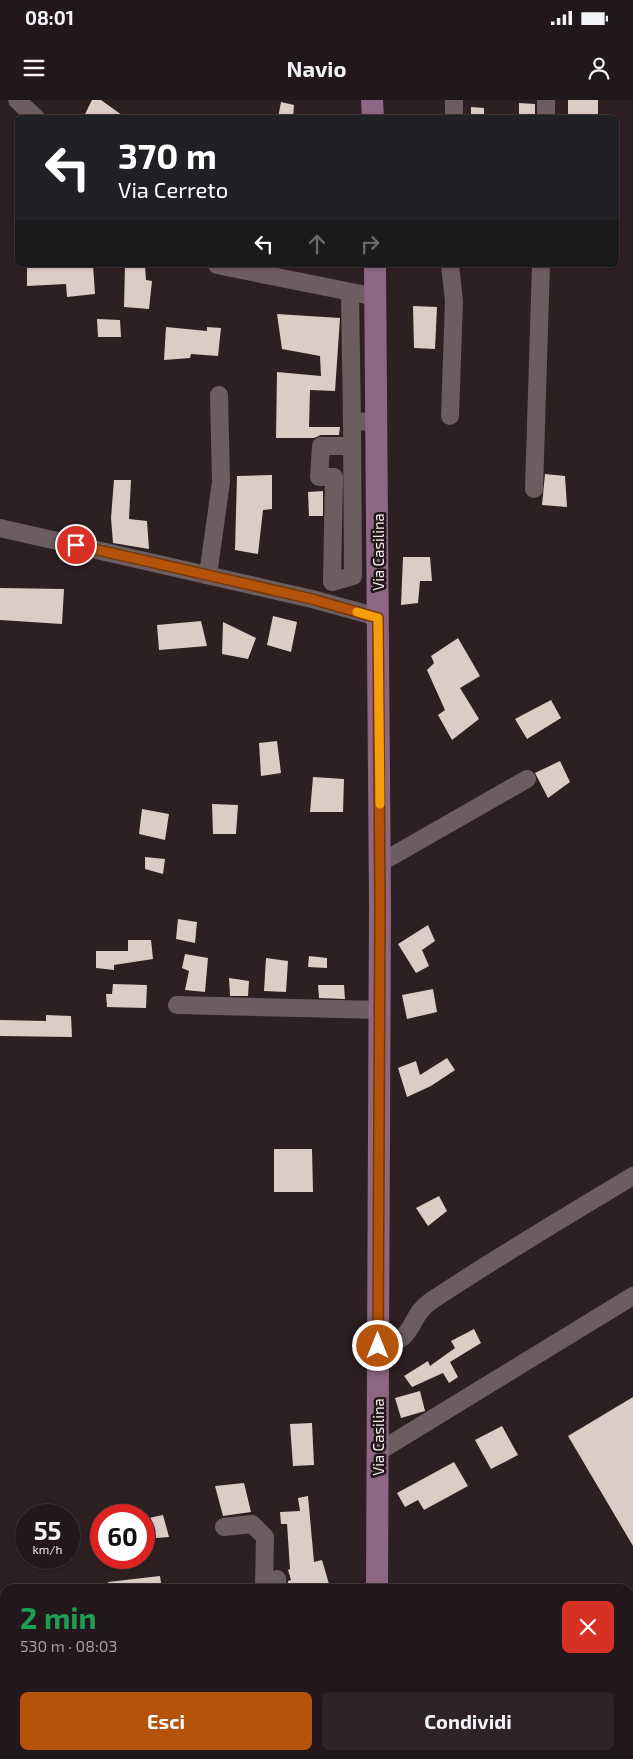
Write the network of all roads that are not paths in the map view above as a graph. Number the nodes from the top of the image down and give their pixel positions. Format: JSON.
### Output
{"nodes":[{"id":1,"x":454,"y":100,"type":"edge"},
{"id":2,"x":546,"y":100,"type":"edge"},
{"id":3,"x":19,"y":101,"type":"edge"},
{"id":4,"x":33,"y":115,"type":"edge"},
{"id":5,"x":454,"y":115,"type":"edge"},
{"id":6,"x":546,"y":115,"type":"edge"},
{"id":7,"x":226,"y":267,"type":"edge"},
{"id":8,"x":375,"y":267,"type":"edge"},
{"id":9,"x":450,"y":267,"type":"edge"},
{"id":10,"x":541,"y":267,"type":"edge"},
{"id":11,"x":350,"y":293,"type":"junction"},
{"id":12,"x":376,"y":297,"type":"junction"},
{"id":13,"x":219,"y":395,"type":"dead end"},
{"id":14,"x":450,"y":416,"type":"dead end"},
{"id":15,"x":376,"y":421,"type":"junction"},
{"id":16,"x":352,"y":422,"type":"junction"},
{"id":17,"x":352,"y":446,"type":"junction"},
{"id":18,"x":534,"y":489,"type":"dead end"},
{"id":19,"x":0,"y":528,"type":"edge"},
{"id":20,"x":208,"y":575,"type":"junction"},
{"id":21,"x":378,"y":618,"type":"junction"},
{"id":22,"x":527,"y":779,"type":"dead end"},
{"id":23,"x":380,"y":863,"type":"junction"},
{"id":24,"x":177,"y":1006,"type":"dead end"},
{"id":25,"x":380,"y":1010,"type":"junction"},
{"id":26,"x":633,"y":1176,"type":"edge"},
{"id":27,"x":633,"y":1296,"type":"edge"},
{"id":28,"x":378,"y":1346,"type":"junction"},
{"id":29,"x":378,"y":1452,"type":"junction"},
{"id":30,"x":224,"y":1527,"type":"dead end"},
{"id":31,"x":273,"y":1584,"type":"edge"},
{"id":32,"x":377,"y":1584,"type":"edge"}],
"edges":[{"from":1,"to":5,"type":"street"},
{"from":2,"to":6,"type":"street"},
{"from":3,"to":4,"type":"street"},
{"from":7,"to":11,"type":"street"},
{"from":8,"to":12,"type":"main road","name":"Via Casilina"},
{"from":9,"to":14,"type":"street"},
{"from":10,"to":18,"type":"street"},
{"from":11,"to":12,"type":"street"},
{"from":11,"to":16,"type":"street"},
{"from":12,"to":15,"type":"main road","name":"Via Casilina"},
{"from":13,"to":20,"type":"street"},
{"from":15,"to":16,"type":"street"},
{"from":15,"to":21,"type":"main road","name":"Via Casilina"},
{"from":16,"to":17,"type":"street"},
{"from":17,"to":17,"type":"street"},
{"from":19,"to":20,"type":"street"},
{"from":20,"to":21,"type":"street"},
{"from":21,"to":23,"type":"main road","name":"Via Casilina"},
{"from":22,"to":23,"type":"street"},
{"from":23,"to":25,"type":"main road","name":"Via Casilina"},
{"from":24,"to":25,"type":"street"},
{"from":25,"to":28,"type":"main road","name":"Via Casilina"},
{"from":26,"to":28,"type":"street"},
{"from":27,"to":29,"type":"street"},
{"from":28,"to":29,"type":"main road","name":"Via Casilina"},
{"from":29,"to":32,"type":"main road","name":"Via Casilina"},
{"from":30,"to":31,"type":"street"}]}
